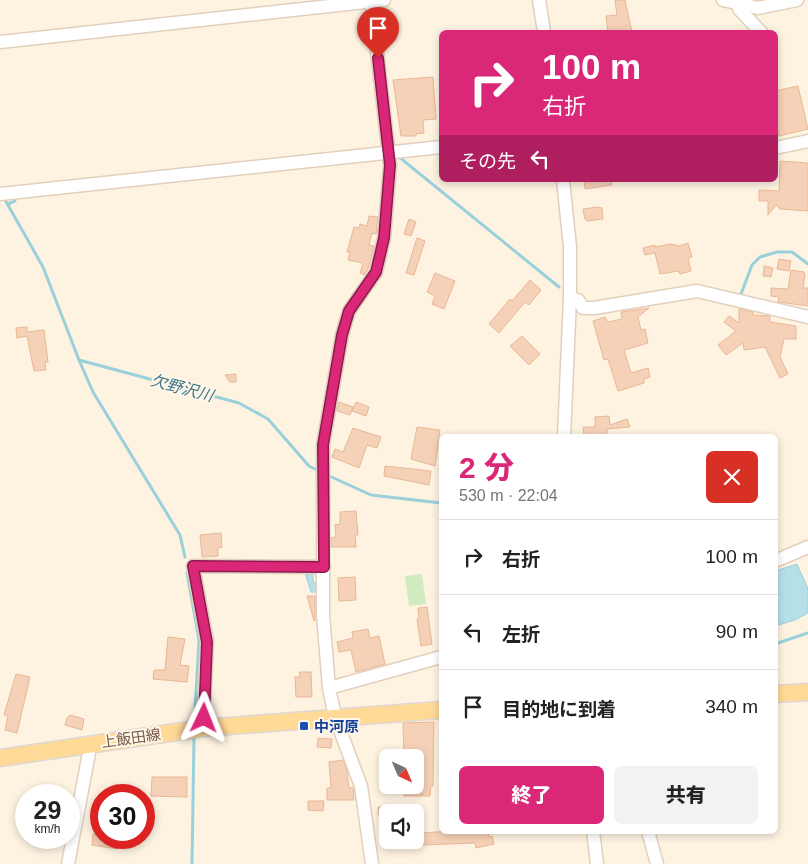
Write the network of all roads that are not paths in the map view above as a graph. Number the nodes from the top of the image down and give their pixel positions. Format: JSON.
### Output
{"nodes":[{"id":1,"x":375,"y":0,"type":"edge"},
{"id":2,"x":539,"y":0,"type":"edge"},
{"id":3,"x":723,"y":0,"type":"edge"},
{"id":4,"x":797,"y":0,"type":"edge"},
{"id":5,"x":740,"y":5,"type":"junction"},
{"id":6,"x":544,"y":30,"type":"edge"},
{"id":7,"x":759,"y":30,"type":"edge"},
{"id":8,"x":0,"y":42,"type":"edge"},
{"id":9,"x":808,"y":142,"type":"edge"},
{"id":10,"x":778,"y":146,"type":"edge"},
{"id":11,"x":439,"y":147,"type":"edge"},
{"id":12,"x":389,"y":153,"type":"junction"},
{"id":13,"x":562,"y":182,"type":"edge"},
{"id":14,"x":5,"y":194,"type":"edge"},
{"id":15,"x":570,"y":298,"type":"junction"},
{"id":16,"x":808,"y":316,"type":"edge"},
{"id":17,"x":564,"y":434,"type":"edge"},
{"id":18,"x":808,"y":547,"type":"edge"},
{"id":19,"x":778,"y":560,"type":"edge"},
{"id":20,"x":324,"y":567,"type":"junction"},
{"id":21,"x":439,"y":658,"type":"edge"},
{"id":22,"x":329,"y":688,"type":"junction"},
{"id":23,"x":808,"y":692,"type":"edge"},
{"id":24,"x":778,"y":694,"type":"edge"},
{"id":25,"x":439,"y":710,"type":"edge"},
{"id":26,"x":335,"y":717,"type":"junction"},
{"id":27,"x":203,"y":728,"type":"junction"},
{"id":28,"x":89,"y":753,"type":"dead end"},
{"id":29,"x":0,"y":758,"type":"edge"},
{"id":30,"x":593,"y":834,"type":"edge"},
{"id":31,"x":649,"y":834,"type":"edge"},
{"id":32,"x":68,"y":864,"type":"edge"},
{"id":33,"x":372,"y":864,"type":"edge"},
{"id":34,"x":597,"y":864,"type":"edge"},
{"id":35,"x":657,"y":864,"type":"edge"}],
"edges":[{"from":1,"to":8,"type":"street"},
{"from":1,"to":12,"type":"street"},
{"from":2,"to":6,"type":"street"},
{"from":3,"to":5,"type":"street"},
{"from":4,"to":5,"type":"street"},
{"from":5,"to":7,"type":"street"},
{"from":9,"to":10,"type":"street"},
{"from":11,"to":12,"type":"street"},
{"from":12,"to":14,"type":"street"},
{"from":12,"to":20,"type":"street"},
{"from":13,"to":15,"type":"street"},
{"from":15,"to":16,"type":"street"},
{"from":15,"to":17,"type":"street"},
{"from":18,"to":19,"type":"street"},
{"from":20,"to":22,"type":"street"},
{"from":20,"to":27,"type":"street"},
{"from":21,"to":22,"type":"street"},
{"from":22,"to":26,"type":"street"},
{"from":23,"to":24,"type":"main road"},
{"from":25,"to":26,"type":"main road","name":"上飯田線"},
{"from":26,"to":27,"type":"main road","name":"上飯田線"},
{"from":26,"to":33,"type":"street"},
{"from":27,"to":29,"type":"main road","name":"上飯田線"},
{"from":28,"to":32,"type":"street"},
{"from":30,"to":34,"type":"street"},
{"from":31,"to":35,"type":"street"}]}
